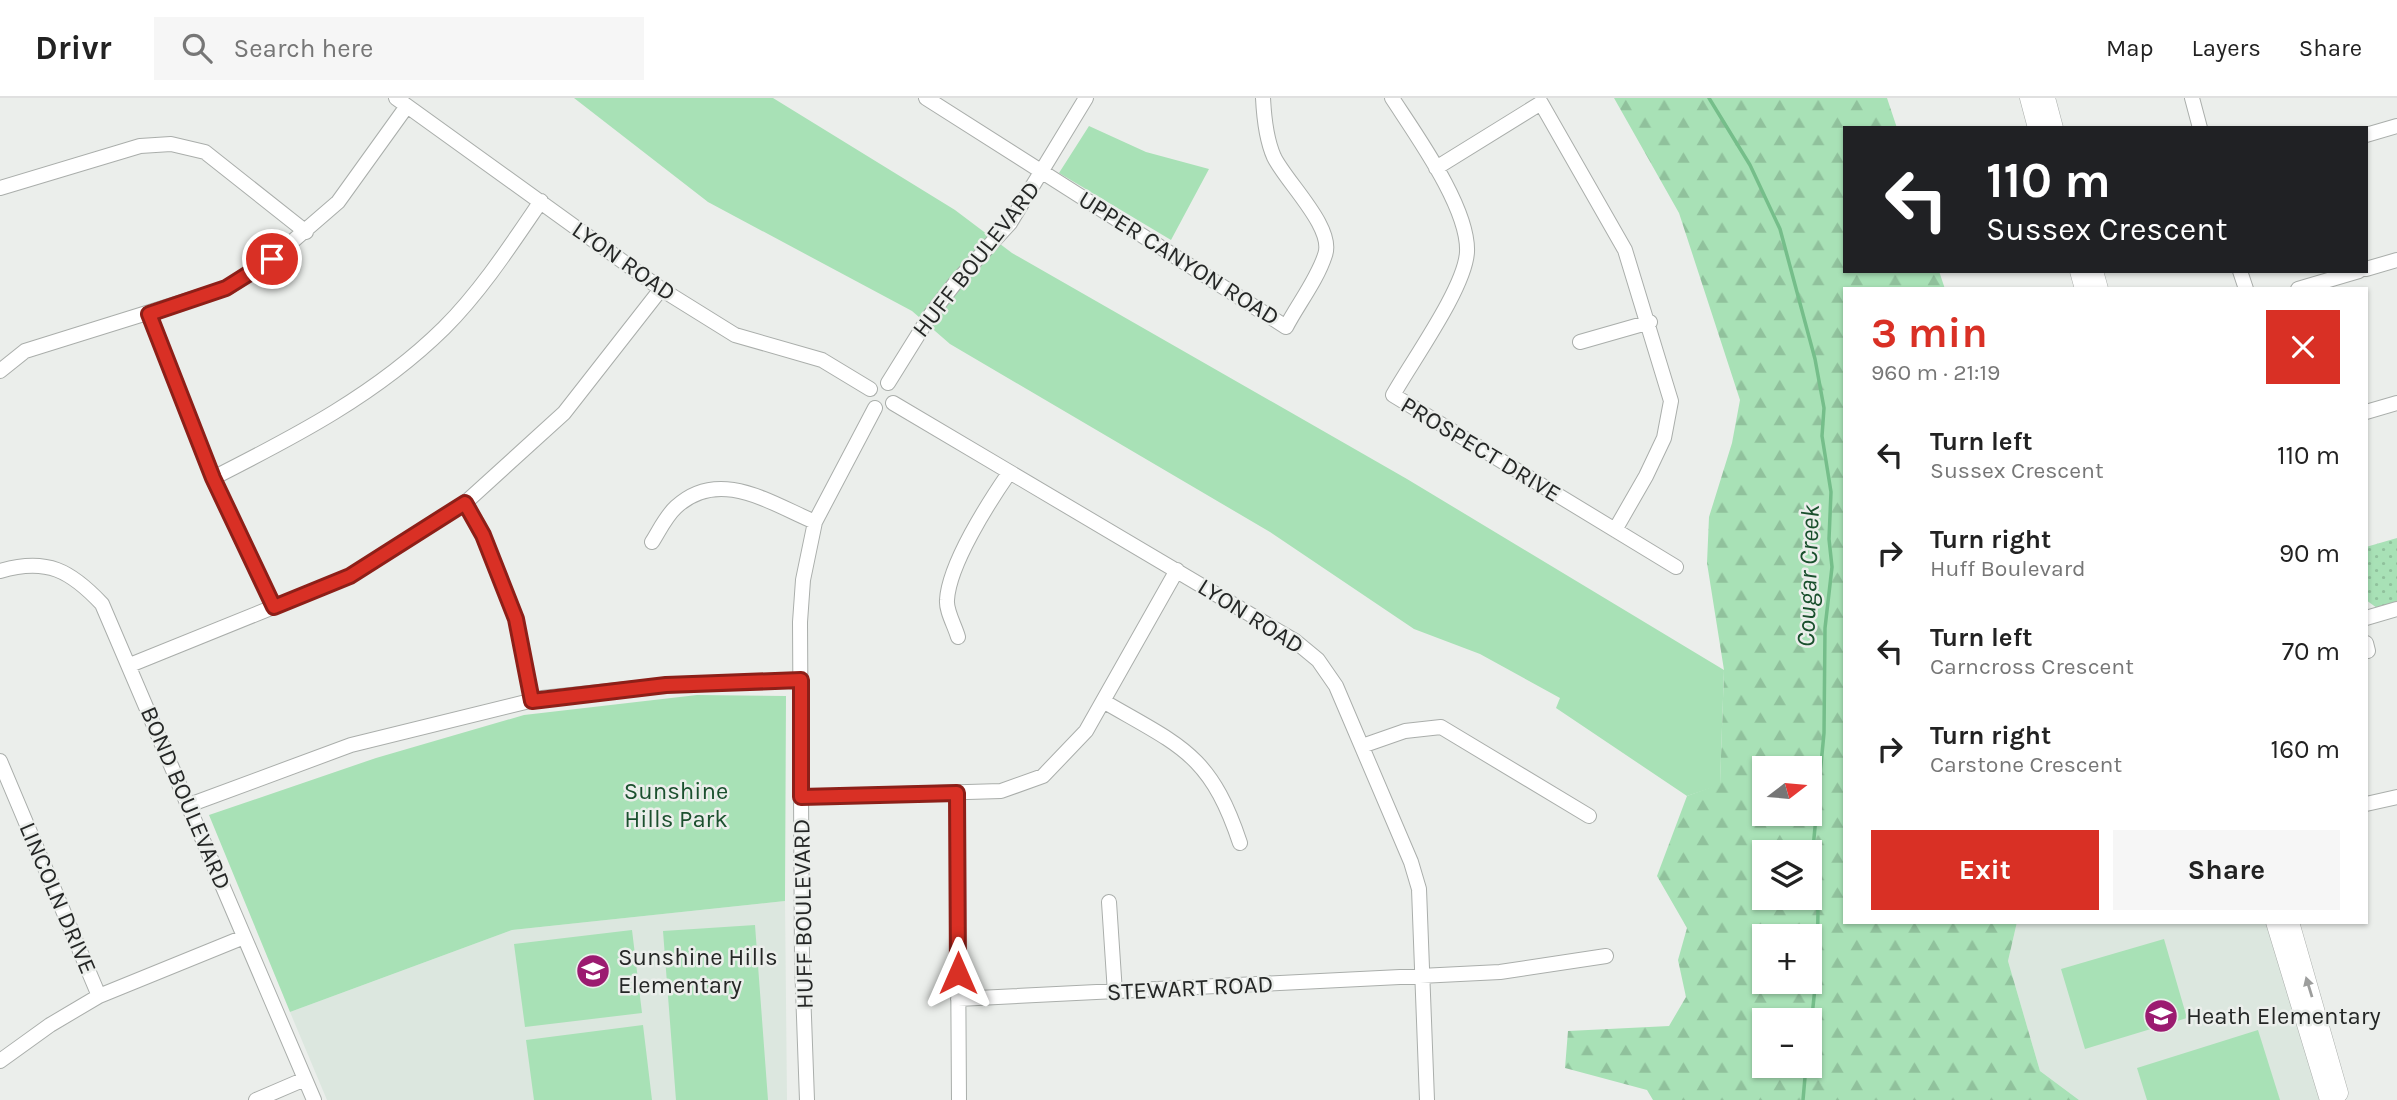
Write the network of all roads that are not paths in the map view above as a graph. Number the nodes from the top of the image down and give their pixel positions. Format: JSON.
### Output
{"nodes":[{"id":1,"x":926,"y":98,"type":"edge"},
{"id":2,"x":1086,"y":98,"type":"edge"},
{"id":3,"x":1263,"y":98,"type":"edge"},
{"id":4,"x":1392,"y":98,"type":"edge"},
{"id":5,"x":2029,"y":98,"type":"edge"},
{"id":6,"x":2046,"y":98,"type":"edge"},
{"id":7,"x":2192,"y":98,"type":"edge"},
{"id":8,"x":401,"y":102,"type":"edge"},
{"id":9,"x":2036,"y":126,"type":"edge"},
{"id":10,"x":2053,"y":126,"type":"edge"},
{"id":11,"x":2199,"y":126,"type":"edge"},
{"id":12,"x":2397,"y":126,"type":"edge"},
{"id":13,"x":2368,"y":134,"type":"edge"},
{"id":14,"x":1436,"y":167,"type":"junction"},
{"id":15,"x":1044,"y":172,"type":"junction"},
{"id":16,"x":0,"y":188,"type":"edge"},
{"id":17,"x":541,"y":201,"type":"junction"},
{"id":18,"x":306,"y":232,"type":"junction"},
{"id":19,"x":2397,"y":260,"type":"edge"},
{"id":20,"x":2368,"y":268,"type":"edge"},
{"id":21,"x":2352,"y":273,"type":"edge"},
{"id":22,"x":2305,"y":287,"type":"edge"},
{"id":23,"x":661,"y":289,"type":"junction"},
{"id":24,"x":149,"y":314,"type":"junction"},
{"id":25,"x":1650,"y":322,"type":"junction"},
{"id":26,"x":1580,"y":342,"type":"dead end"},
{"id":27,"x":0,"y":371,"type":"edge"},
{"id":28,"x":888,"y":383,"type":"junction"},
{"id":29,"x":870,"y":389,"type":"junction"},
{"id":30,"x":893,"y":403,"type":"junction"},
{"id":31,"x":2397,"y":403,"type":"edge"},
{"id":32,"x":875,"y":408,"type":"junction"},
{"id":33,"x":2368,"y":410,"type":"edge"},
{"id":34,"x":1009,"y":473,"type":"junction"},
{"id":35,"x":213,"y":478,"type":"junction"},
{"id":36,"x":465,"y":503,"type":"junction"},
{"id":37,"x":815,"y":522,"type":"junction"},
{"id":38,"x":1615,"y":530,"type":"junction"},
{"id":39,"x":652,"y":542,"type":"dead end"},
{"id":40,"x":1676,"y":567,"type":"dead end"},
{"id":41,"x":0,"y":570,"type":"edge"},
{"id":42,"x":1177,"y":570,"type":"junction"},
{"id":43,"x":274,"y":607,"type":"junction"},
{"id":44,"x":2397,"y":609,"type":"edge"},
{"id":45,"x":2368,"y":617,"type":"edge"},
{"id":46,"x":958,"y":637,"type":"dead end"},
{"id":47,"x":130,"y":665,"type":"junction"},
{"id":48,"x":801,"y":680,"type":"junction"},
{"id":49,"x":532,"y":701,"type":"junction"},
{"id":50,"x":1103,"y":701,"type":"junction"},
{"id":51,"x":1362,"y":746,"type":"junction"},
{"id":52,"x":0,"y":761,"type":"edge"},
{"id":53,"x":957,"y":793,"type":"junction"},
{"id":54,"x":801,"y":797,"type":"junction"},
{"id":55,"x":2397,"y":797,"type":"edge"},
{"id":56,"x":2368,"y":804,"type":"edge"},
{"id":57,"x":189,"y":805,"type":"junction"},
{"id":58,"x":1589,"y":816,"type":"dead end"},
{"id":59,"x":1240,"y":843,"type":"dead end"},
{"id":60,"x":1109,"y":902,"type":"dead end"},
{"id":61,"x":2276,"y":924,"type":"edge"},
{"id":62,"x":2291,"y":924,"type":"edge"},
{"id":63,"x":244,"y":937,"type":"junction"},
{"id":64,"x":1606,"y":956,"type":"dead end"},
{"id":65,"x":1422,"y":974,"type":"junction"},
{"id":66,"x":1115,"y":993,"type":"junction"},
{"id":67,"x":99,"y":996,"type":"junction"},
{"id":68,"x":958,"y":999,"type":"junction"},
{"id":69,"x":0,"y":1061,"type":"edge"},
{"id":70,"x":304,"y":1079,"type":"junction"},
{"id":71,"x":256,"y":1100,"type":"edge"},
{"id":72,"x":314,"y":1100,"type":"edge"},
{"id":73,"x":807,"y":1100,"type":"edge"},
{"id":74,"x":960,"y":1100,"type":"edge"},
{"id":75,"x":1427,"y":1100,"type":"edge"},
{"id":76,"x":2329,"y":1100,"type":"edge"},
{"id":77,"x":2341,"y":1100,"type":"edge"}],
"edges":[{"from":1,"to":15,"type":"street","name":"UPPER CANYON ROAD"},
{"from":2,"to":15,"type":"street","name":"HUFF BOULEVARD"},
{"from":3,"to":15,"type":"street","name":"UPPER CANYON ROAD"},
{"from":4,"to":14,"type":"street","name":"PROSPECT DRIVE"},
{"from":5,"to":9,"type":"main road"},
{"from":6,"to":10,"type":"main road"},
{"from":7,"to":11,"type":"street"},
{"from":8,"to":17,"type":"street","name":"LYON ROAD"},
{"from":8,"to":18,"type":"street"},
{"from":12,"to":13,"type":"street"},
{"from":14,"to":25,"type":"street"},
{"from":14,"to":38,"type":"street","name":"PROSPECT DRIVE"},
{"from":15,"to":28,"type":"street","name":"HUFF BOULEVARD"},
{"from":16,"to":18,"type":"street"},
{"from":17,"to":23,"type":"street","name":"LYON ROAD"},
{"from":17,"to":35,"type":"street"},
{"from":18,"to":24,"type":"street"},
{"from":19,"to":20,"type":"street"},
{"from":21,"to":22,"type":"street"},
{"from":23,"to":29,"type":"street","name":"LYON ROAD"},
{"from":23,"to":36,"type":"street"},
{"from":24,"to":27,"type":"street"},
{"from":24,"to":35,"type":"street"},
{"from":25,"to":26,"type":"street"},
{"from":25,"to":38,"type":"street"},
{"from":28,"to":29,"type":"street"},
{"from":28,"to":30,"type":"street"},
{"from":29,"to":32,"type":"street"},
{"from":30,"to":32,"type":"street"},
{"from":30,"to":34,"type":"street","name":"LYON ROAD"},
{"from":31,"to":33,"type":"street"},
{"from":32,"to":37,"type":"street","name":"HUFF BOULEVARD"},
{"from":34,"to":42,"type":"street","name":"LYON ROAD"},
{"from":34,"to":46,"type":"street"},
{"from":35,"to":43,"type":"street"},
{"from":36,"to":43,"type":"street"},
{"from":36,"to":49,"type":"street"},
{"from":37,"to":39,"type":"street"},
{"from":37,"to":48,"type":"street","name":"HUFF BOULEVARD"},
{"from":38,"to":40,"type":"street","name":"PROSPECT DRIVE"},
{"from":41,"to":47,"type":"street","name":"BOND BOULEVARD"},
{"from":42,"to":50,"type":"street"},
{"from":42,"to":51,"type":"street","name":"LYON ROAD"},
{"from":43,"to":47,"type":"street"},
{"from":44,"to":45,"type":"street"},
{"from":47,"to":57,"type":"street","name":"BOND BOULEVARD"},
{"from":48,"to":49,"type":"street"},
{"from":48,"to":54,"type":"street","name":"HUFF BOULEVARD"},
{"from":49,"to":57,"type":"street"},
{"from":50,"to":53,"type":"street"},
{"from":50,"to":59,"type":"street"},
{"from":51,"to":58,"type":"street"},
{"from":51,"to":65,"type":"street","name":"LYON ROAD"},
{"from":52,"to":67,"type":"street","name":"LINCOLN DRIVE"},
{"from":53,"to":54,"type":"street"},
{"from":53,"to":68,"type":"street"},
{"from":54,"to":73,"type":"street","name":"HUFF BOULEVARD"},
{"from":55,"to":56,"type":"street"},
{"from":57,"to":63,"type":"street","name":"BOND BOULEVARD"},
{"from":60,"to":66,"type":"street"},
{"from":61,"to":76,"type":"main road"},
{"from":77,"to":62,"type":"main road","one_way":true},
{"from":63,"to":67,"type":"street"},
{"from":63,"to":70,"type":"street","name":"BOND BOULEVARD"},
{"from":64,"to":65,"type":"street","name":"STEWART ROAD"},
{"from":65,"to":66,"type":"street","name":"STEWART ROAD"},
{"from":65,"to":75,"type":"street","name":"LYON ROAD"},
{"from":66,"to":68,"type":"street","name":"STEWART ROAD"},
{"from":67,"to":69,"type":"street"},
{"from":68,"to":74,"type":"street"},
{"from":70,"to":71,"type":"street"},
{"from":70,"to":72,"type":"street","name":"BOND BOULEVARD"}]}
